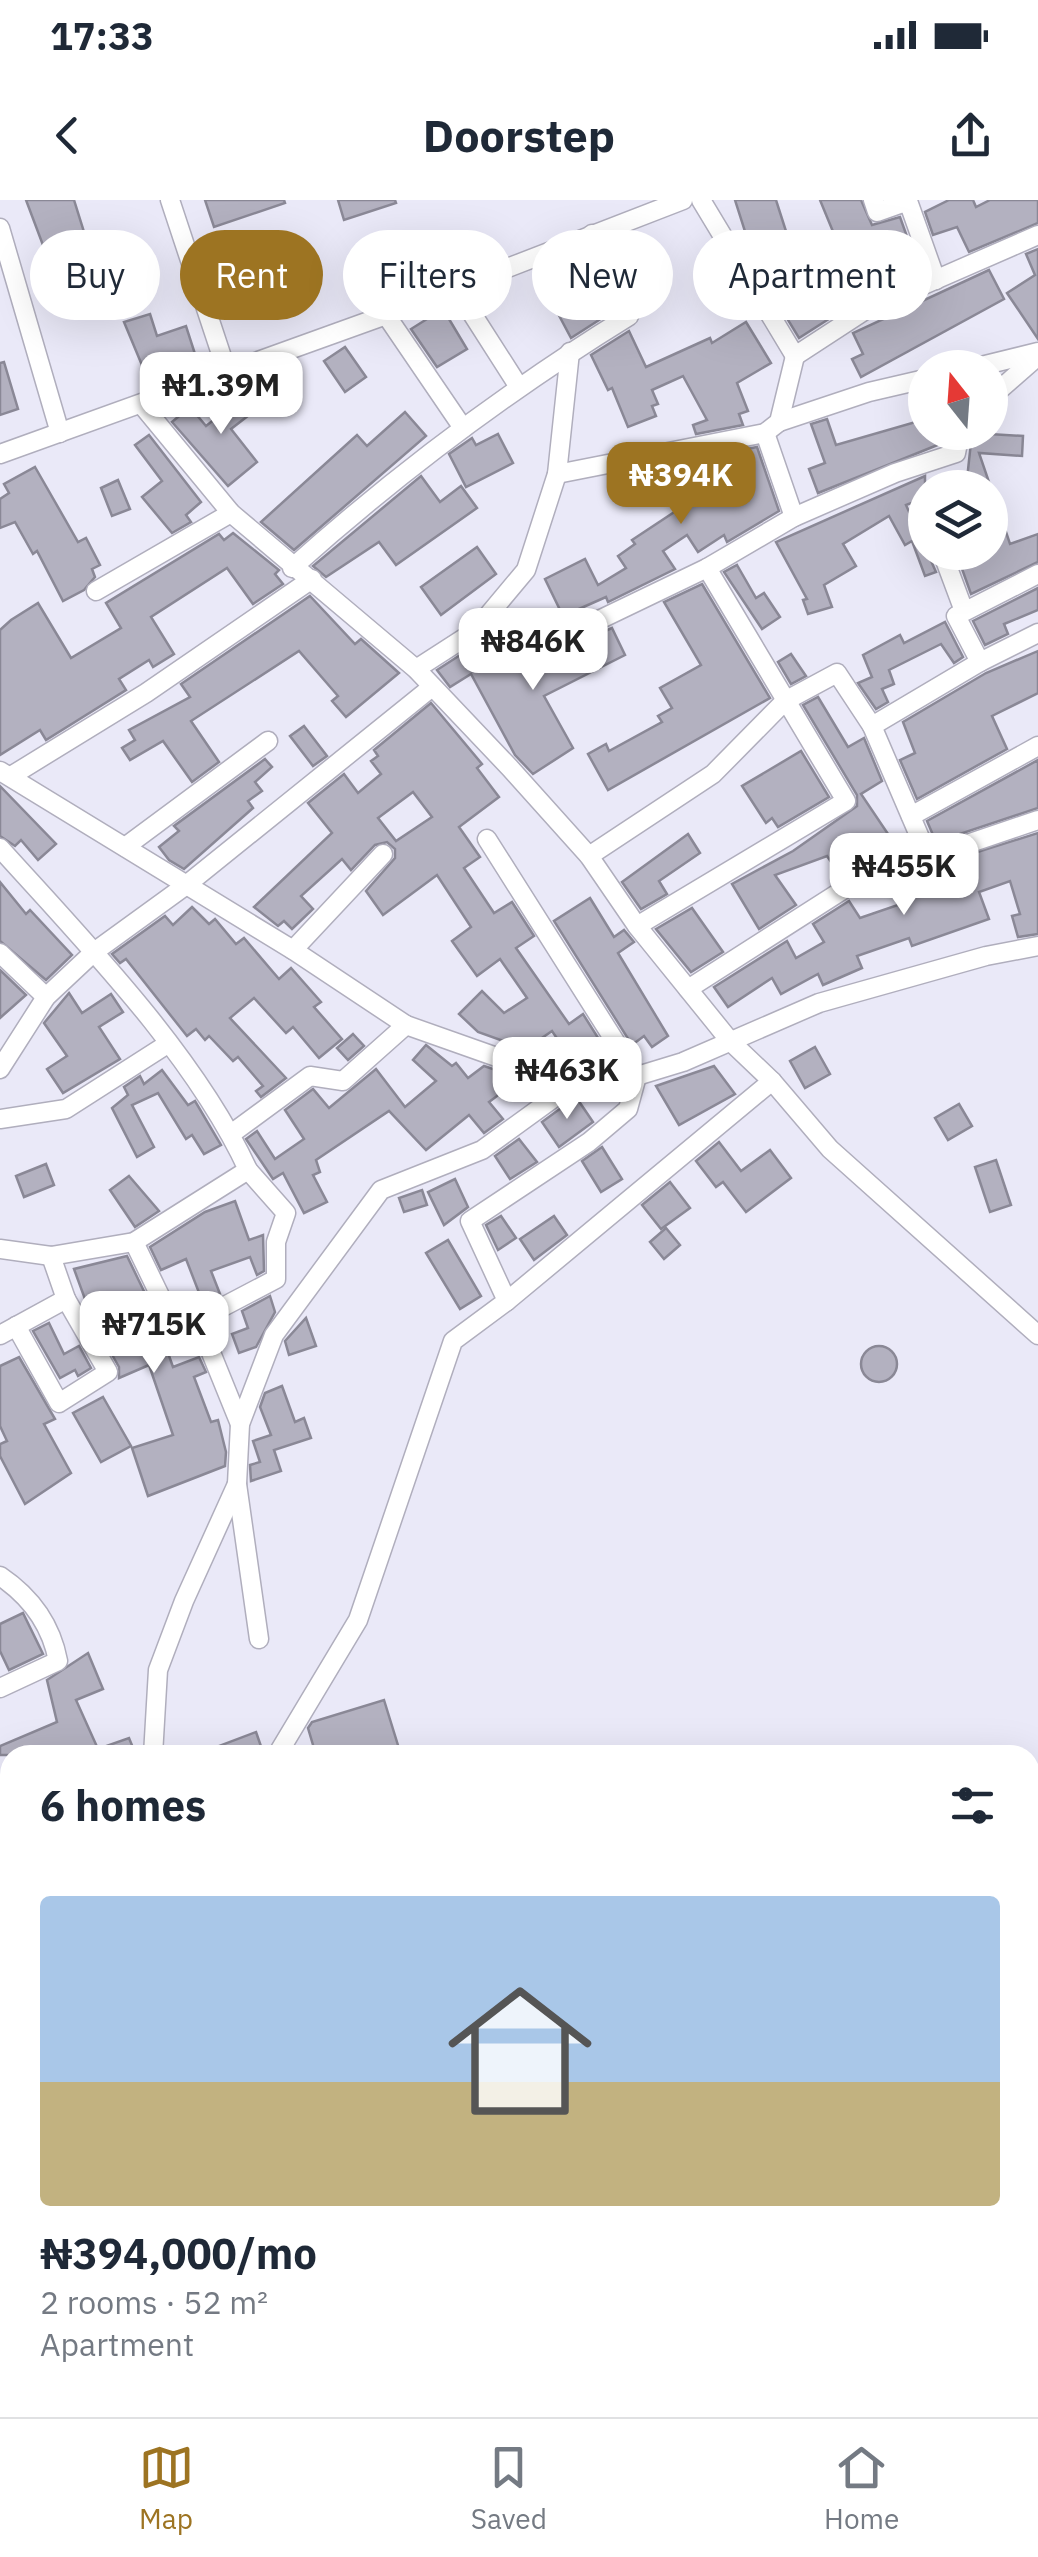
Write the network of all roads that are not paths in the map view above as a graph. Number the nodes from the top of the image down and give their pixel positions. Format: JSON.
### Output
{"nodes":[{"id":1,"x":172,"y":200,"type":"edge"},
{"id":2,"x":683,"y":200,"type":"edge"},
{"id":3,"x":701,"y":200,"type":"edge"},
{"id":4,"x":872,"y":200,"type":"edge"},
{"id":5,"x":0,"y":228,"type":"edge"},
{"id":6,"x":603,"y":230,"type":"edge"},
{"id":7,"x":1038,"y":235,"type":"edge"},
{"id":8,"x":936,"y":280,"type":"junction"},
{"id":9,"x":372,"y":320,"type":"edge"},
{"id":10,"x":389,"y":320,"type":"edge"},
{"id":11,"x":476,"y":320,"type":"edge"},
{"id":12,"x":622,"y":320,"type":"edge"},
{"id":13,"x":570,"y":352,"type":"junction"},
{"id":14,"x":1038,"y":354,"type":"edge"},
{"id":15,"x":795,"y":356,"type":"junction"},
{"id":16,"x":1008,"y":360,"type":"edge"},
{"id":17,"x":227,"y":372,"type":"junction"},
{"id":18,"x":1008,"y":382,"type":"edge"},
{"id":19,"x":908,"y":383,"type":"edge"},
{"id":20,"x":518,"y":387,"type":"junction"},
{"id":21,"x":142,"y":405,"type":"junction"},
{"id":22,"x":462,"y":428,"type":"junction"},
{"id":23,"x":772,"y":428,"type":"junction"},
{"id":24,"x":60,"y":433,"type":"junction"},
{"id":25,"x":957,"y":450,"type":"edge"},
{"id":26,"x":0,"y":454,"type":"edge"},
{"id":27,"x":557,"y":474,"type":"junction"},
{"id":28,"x":231,"y":513,"type":"junction"},
{"id":29,"x":794,"y":517,"type":"junction"},
{"id":30,"x":292,"y":568,"type":"junction"},
{"id":31,"x":707,"y":568,"type":"junction"},
{"id":32,"x":949,"y":570,"type":"edge"},
{"id":33,"x":1038,"y":574,"type":"edge"},
{"id":34,"x":312,"y":580,"type":"junction"},
{"id":35,"x":96,"y":590,"type":"dead end"},
{"id":36,"x":964,"y":610,"type":"junction"},
{"id":37,"x":475,"y":630,"type":"junction"},
{"id":38,"x":1038,"y":634,"type":"edge"},
{"id":39,"x":980,"y":662,"type":"junction"},
{"id":40,"x":416,"y":669,"type":"junction"},
{"id":41,"x":432,"y":687,"type":"junction"},
{"id":42,"x":785,"y":701,"type":"junction"},
{"id":43,"x":872,"y":726,"type":"junction"},
{"id":44,"x":268,"y":741,"type":"dead end"},
{"id":45,"x":1038,"y":746,"type":"edge"},
{"id":46,"x":6,"y":773,"type":"edge"},
{"id":47,"x":910,"y":816,"type":"junction"},
{"id":48,"x":1038,"y":820,"type":"edge"},
{"id":49,"x":487,"y":839,"type":"dead end"},
{"id":50,"x":921,"y":840,"type":"junction"},
{"id":51,"x":125,"y":847,"type":"junction"},
{"id":52,"x":0,"y":848,"type":"edge"},
{"id":53,"x":383,"y":854,"type":"dead end"},
{"id":54,"x":589,"y":856,"type":"junction"},
{"id":55,"x":185,"y":886,"type":"junction"},
{"id":56,"x":637,"y":926,"type":"junction"},
{"id":57,"x":1038,"y":946,"type":"edge"},
{"id":58,"x":294,"y":950,"type":"junction"},
{"id":59,"x":94,"y":952,"type":"junction"},
{"id":60,"x":0,"y":953,"type":"edge"},
{"id":61,"x":688,"y":989,"type":"junction"},
{"id":62,"x":46,"y":997,"type":"junction"},
{"id":63,"x":406,"y":1026,"type":"junction"},
{"id":64,"x":730,"y":1041,"type":"junction"},
{"id":65,"x":166,"y":1044,"type":"junction"},
{"id":66,"x":0,"y":1069,"type":"edge"},
{"id":67,"x":638,"y":1076,"type":"junction"},
{"id":68,"x":772,"y":1081,"type":"junction"},
{"id":69,"x":574,"y":1084,"type":"junction"},
{"id":70,"x":0,"y":1119,"type":"edge"},
{"id":71,"x":232,"y":1134,"type":"junction"},
{"id":72,"x":248,"y":1170,"type":"junction"},
{"id":73,"x":134,"y":1242,"type":"junction"},
{"id":74,"x":0,"y":1249,"type":"edge"},
{"id":75,"x":51,"y":1256,"type":"junction"},
{"id":76,"x":66,"y":1299,"type":"junction"},
{"id":77,"x":507,"y":1300,"type":"junction"},
{"id":78,"x":200,"y":1323,"type":"junction"},
{"id":79,"x":8,"y":1331,"type":"edge"},
{"id":80,"x":1038,"y":1335,"type":"edge"},
{"id":81,"x":240,"y":1424,"type":"junction"},
{"id":82,"x":236,"y":1484,"type":"junction"},
{"id":83,"x":0,"y":1576,"type":"edge"},
{"id":84,"x":258,"y":1639,"type":"dead end"},
{"id":85,"x":0,"y":1688,"type":"edge"},
{"id":86,"x":153,"y":1745,"type":"edge"},
{"id":87,"x":283,"y":1745,"type":"edge"}],
"edges":[{"from":1,"to":17,"type":"street"},
{"from":2,"to":6,"type":"street"},
{"from":3,"to":15,"type":"street"},
{"from":4,"to":8,"type":"street"},
{"from":5,"to":24,"type":"street"},
{"from":7,"to":8,"type":"street"},
{"from":8,"to":15,"type":"street"},
{"from":9,"to":17,"type":"street"},
{"from":10,"to":22,"type":"street"},
{"from":11,"to":20,"type":"street"},
{"from":12,"to":13,"type":"street"},
{"from":13,"to":20,"type":"street"},
{"from":13,"to":27,"type":"street"},
{"from":14,"to":16,"type":"street"},
{"from":14,"to":18,"type":"street"},
{"from":15,"to":23,"type":"street"},
{"from":17,"to":21,"type":"street"},
{"from":19,"to":23,"type":"street"},
{"from":20,"to":22,"type":"street"},
{"from":21,"to":24,"type":"street"},
{"from":21,"to":28,"type":"street"},
{"from":22,"to":30,"type":"street"},
{"from":23,"to":27,"type":"street"},
{"from":23,"to":29,"type":"street"},
{"from":24,"to":26,"type":"street"},
{"from":25,"to":29,"type":"street"},
{"from":27,"to":37,"type":"street"},
{"from":28,"to":30,"type":"street"},
{"from":28,"to":35,"type":"street"},
{"from":29,"to":31,"type":"street"},
{"from":30,"to":34,"type":"street"},
{"from":31,"to":37,"type":"street"},
{"from":31,"to":42,"type":"street"},
{"from":32,"to":36,"type":"street"},
{"from":33,"to":36,"type":"street"},
{"from":34,"to":40,"type":"street"},
{"from":34,"to":46,"type":"street"},
{"from":36,"to":39,"type":"street"},
{"from":37,"to":40,"type":"street"},
{"from":38,"to":39,"type":"street"},
{"from":39,"to":43,"type":"street"},
{"from":40,"to":41,"type":"street"},
{"from":41,"to":54,"type":"street"},
{"from":41,"to":55,"type":"street"},
{"from":42,"to":43,"type":"street"},
{"from":42,"to":54,"type":"street"},
{"from":42,"to":56,"type":"street"},
{"from":43,"to":47,"type":"street"},
{"from":44,"to":51,"type":"street"},
{"from":45,"to":47,"type":"street"},
{"from":46,"to":51,"type":"street"},
{"from":47,"to":50,"type":"street"},
{"from":48,"to":50,"type":"street"},
{"from":49,"to":67,"type":"street"},
{"from":50,"to":61,"type":"street"},
{"from":51,"to":55,"type":"street"},
{"from":52,"to":59,"type":"street"},
{"from":53,"to":58,"type":"street"},
{"from":54,"to":56,"type":"street"},
{"from":55,"to":58,"type":"street"},
{"from":55,"to":59,"type":"street"},
{"from":56,"to":61,"type":"street"},
{"from":57,"to":64,"type":"street"},
{"from":58,"to":63,"type":"street"},
{"from":59,"to":62,"type":"street"},
{"from":59,"to":65,"type":"street"},
{"from":60,"to":62,"type":"street"},
{"from":61,"to":64,"type":"street"},
{"from":62,"to":66,"type":"street"},
{"from":63,"to":69,"type":"street"},
{"from":63,"to":71,"type":"street"},
{"from":64,"to":67,"type":"street"},
{"from":64,"to":68,"type":"street"},
{"from":65,"to":70,"type":"street"},
{"from":65,"to":71,"type":"street"},
{"from":67,"to":69,"type":"street"},
{"from":67,"to":77,"type":"street"},
{"from":68,"to":77,"type":"street"},
{"from":68,"to":80,"type":"street"},
{"from":69,"to":81,"type":"street"},
{"from":71,"to":72,"type":"street"},
{"from":72,"to":73,"type":"street"},
{"from":72,"to":78,"type":"street"},
{"from":73,"to":75,"type":"street"},
{"from":73,"to":78,"type":"street"},
{"from":74,"to":75,"type":"street"},
{"from":75,"to":76,"type":"street"},
{"from":76,"to":79,"type":"street"},
{"from":76,"to":79,"type":"street"},
{"from":77,"to":87,"type":"street"},
{"from":78,"to":81,"type":"street"},
{"from":81,"to":82,"type":"street"},
{"from":82,"to":84,"type":"street"},
{"from":82,"to":86,"type":"street"},
{"from":83,"to":85,"type":"street"}]}
